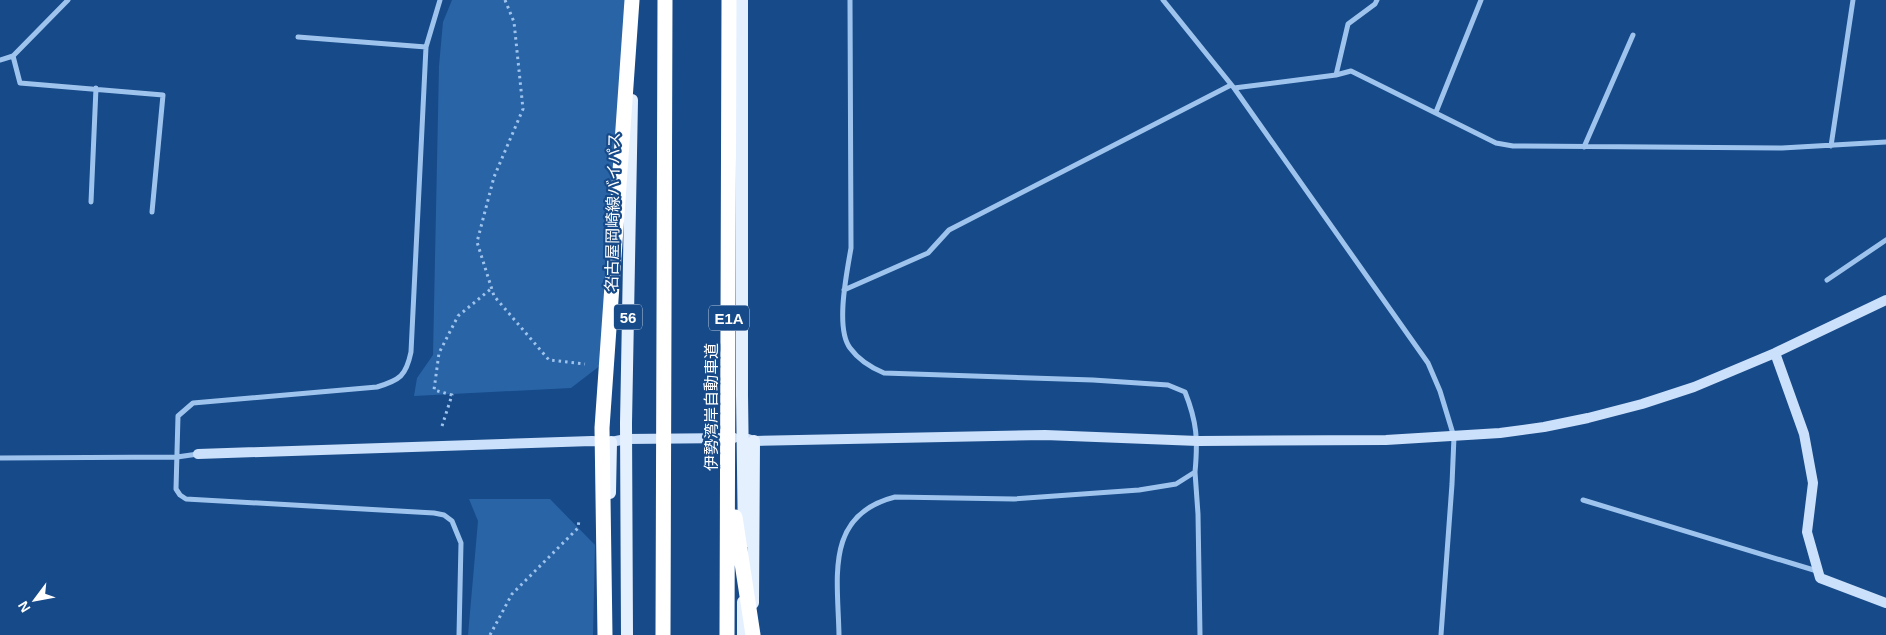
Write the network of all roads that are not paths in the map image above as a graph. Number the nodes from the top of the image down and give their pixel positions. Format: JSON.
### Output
{"nodes":[{"id":1,"x":68,"y":0,"type":"edge"},
{"id":2,"x":440,"y":0,"type":"edge"},
{"id":3,"x":633,"y":0,"type":"edge"},
{"id":4,"x":665,"y":0,"type":"edge"},
{"id":5,"x":729,"y":0,"type":"edge"},
{"id":6,"x":742,"y":0,"type":"edge"},
{"id":7,"x":850,"y":0,"type":"edge"},
{"id":8,"x":1163,"y":0,"type":"edge"},
{"id":9,"x":1377,"y":0,"type":"edge"},
{"id":10,"x":1481,"y":0,"type":"edge"},
{"id":11,"x":1853,"y":0,"type":"edge"},
{"id":12,"x":1633,"y":35,"type":"dead end"},
{"id":13,"x":298,"y":37,"type":"dead end"},
{"id":14,"x":426,"y":47,"type":"junction"},
{"id":15,"x":13,"y":56,"type":"junction"},
{"id":16,"x":0,"y":60,"type":"edge"},
{"id":17,"x":1336,"y":75,"type":"junction"},
{"id":18,"x":1232,"y":87,"type":"junction"},
{"id":19,"x":96,"y":88,"type":"junction"},
{"id":20,"x":1436,"y":112,"type":"junction"},
{"id":21,"x":1886,"y":142,"type":"edge"},
{"id":22,"x":1831,"y":146,"type":"junction"},
{"id":23,"x":1584,"y":147,"type":"junction"},
{"id":24,"x":92,"y":202,"type":"dead end"},
{"id":25,"x":152,"y":212,"type":"dead end"},
{"id":26,"x":1886,"y":240,"type":"edge"},
{"id":27,"x":1827,"y":280,"type":"dead end"},
{"id":28,"x":844,"y":290,"type":"junction"},
{"id":29,"x":1886,"y":300,"type":"edge"},
{"id":30,"x":1775,"y":353,"type":"junction"},
{"id":31,"x":1454,"y":437,"type":"junction"},
{"id":32,"x":626,"y":439,"type":"junction"},
{"id":33,"x":749,"y":440,"type":"junction"},
{"id":34,"x":1198,"y":441,"type":"junction"},
{"id":35,"x":611,"y":442,"type":"junction"},
{"id":36,"x":198,"y":454,"type":"joint"},
{"id":37,"x":177,"y":457,"type":"junction"},
{"id":38,"x":0,"y":458,"type":"edge"},
{"id":39,"x":1195,"y":472,"type":"junction"},
{"id":40,"x":728,"y":474,"type":"junction"},
{"id":41,"x":1583,"y":500,"type":"dead end"},
{"id":42,"x":1818,"y":571,"type":"junction"},
{"id":43,"x":1886,"y":603,"type":"edge"},
{"id":44,"x":459,"y":635,"type":"edge"},
{"id":45,"x":606,"y":635,"type":"edge"},
{"id":46,"x":627,"y":635,"type":"edge"},
{"id":47,"x":663,"y":635,"type":"edge"},
{"id":48,"x":727,"y":635,"type":"edge"},
{"id":49,"x":743,"y":635,"type":"edge"},
{"id":50,"x":753,"y":635,"type":"edge"},
{"id":51,"x":839,"y":635,"type":"edge"},
{"id":52,"x":1200,"y":635,"type":"edge"},
{"id":53,"x":1441,"y":635,"type":"edge"}],
"edges":[{"from":1,"to":15,"type":"street"},
{"from":2,"to":14,"type":"street"},
{"from":3,"to":32,"type":"main road","name":"名古屋岡崎線バイパス","number":"56"},
{"from":3,"to":45,"type":"highway","bridge":true},
{"from":4,"to":47,"type":"highway","bridge":true},
{"from":5,"to":40,"type":"highway","name":"伊勢湾岸自動車道","number":"E1A","bridge":true},
{"from":6,"to":33,"type":"main road"},
{"from":7,"to":28,"type":"street"},
{"from":8,"to":18,"type":"street"},
{"from":9,"to":17,"type":"street"},
{"from":10,"to":20,"type":"street"},
{"from":11,"to":22,"type":"street"},
{"from":12,"to":23,"type":"street"},
{"from":13,"to":14,"type":"street"},
{"from":14,"to":37,"type":"street"},
{"from":15,"to":16,"type":"street"},
{"from":15,"to":19,"type":"street"},
{"from":17,"to":18,"type":"street"},
{"from":17,"to":20,"type":"street"},
{"from":18,"to":28,"type":"street"},
{"from":18,"to":31,"type":"street"},
{"from":19,"to":24,"type":"street"},
{"from":19,"to":25,"type":"street"},
{"from":20,"to":23,"type":"street"},
{"from":21,"to":22,"type":"street"},
{"from":22,"to":23,"type":"street"},
{"from":26,"to":27,"type":"street"},
{"from":28,"to":34,"type":"street"},
{"from":29,"to":30,"type":"street"},
{"from":30,"to":31,"type":"street"},
{"from":30,"to":42,"type":"street"},
{"from":31,"to":34,"type":"street"},
{"from":31,"to":53,"type":"street"},
{"from":32,"to":33,"type":"street"},
{"from":32,"to":35,"type":"street"},
{"from":32,"to":46,"type":"main road","name":"名古屋岡崎線バイパス","number":"56"},
{"from":33,"to":34,"type":"street"},
{"from":33,"to":49,"type":"main road"},
{"from":33,"to":50,"type":"main road"},
{"from":34,"to":39,"type":"street"},
{"from":35,"to":36,"type":"street"},
{"from":35,"to":45,"type":"main road"},
{"from":36,"to":37,"type":"street"},
{"from":37,"to":38,"type":"street"},
{"from":37,"to":44,"type":"street"},
{"from":39,"to":51,"type":"street"},
{"from":39,"to":52,"type":"street"},
{"from":40,"to":48,"type":"highway","name":"伊勢湾岸自動車道","number":"E1A","bridge":true},
{"from":40,"to":50,"type":"highway","bridge":true},
{"from":41,"to":42,"type":"street"},
{"from":42,"to":43,"type":"street"}]}
